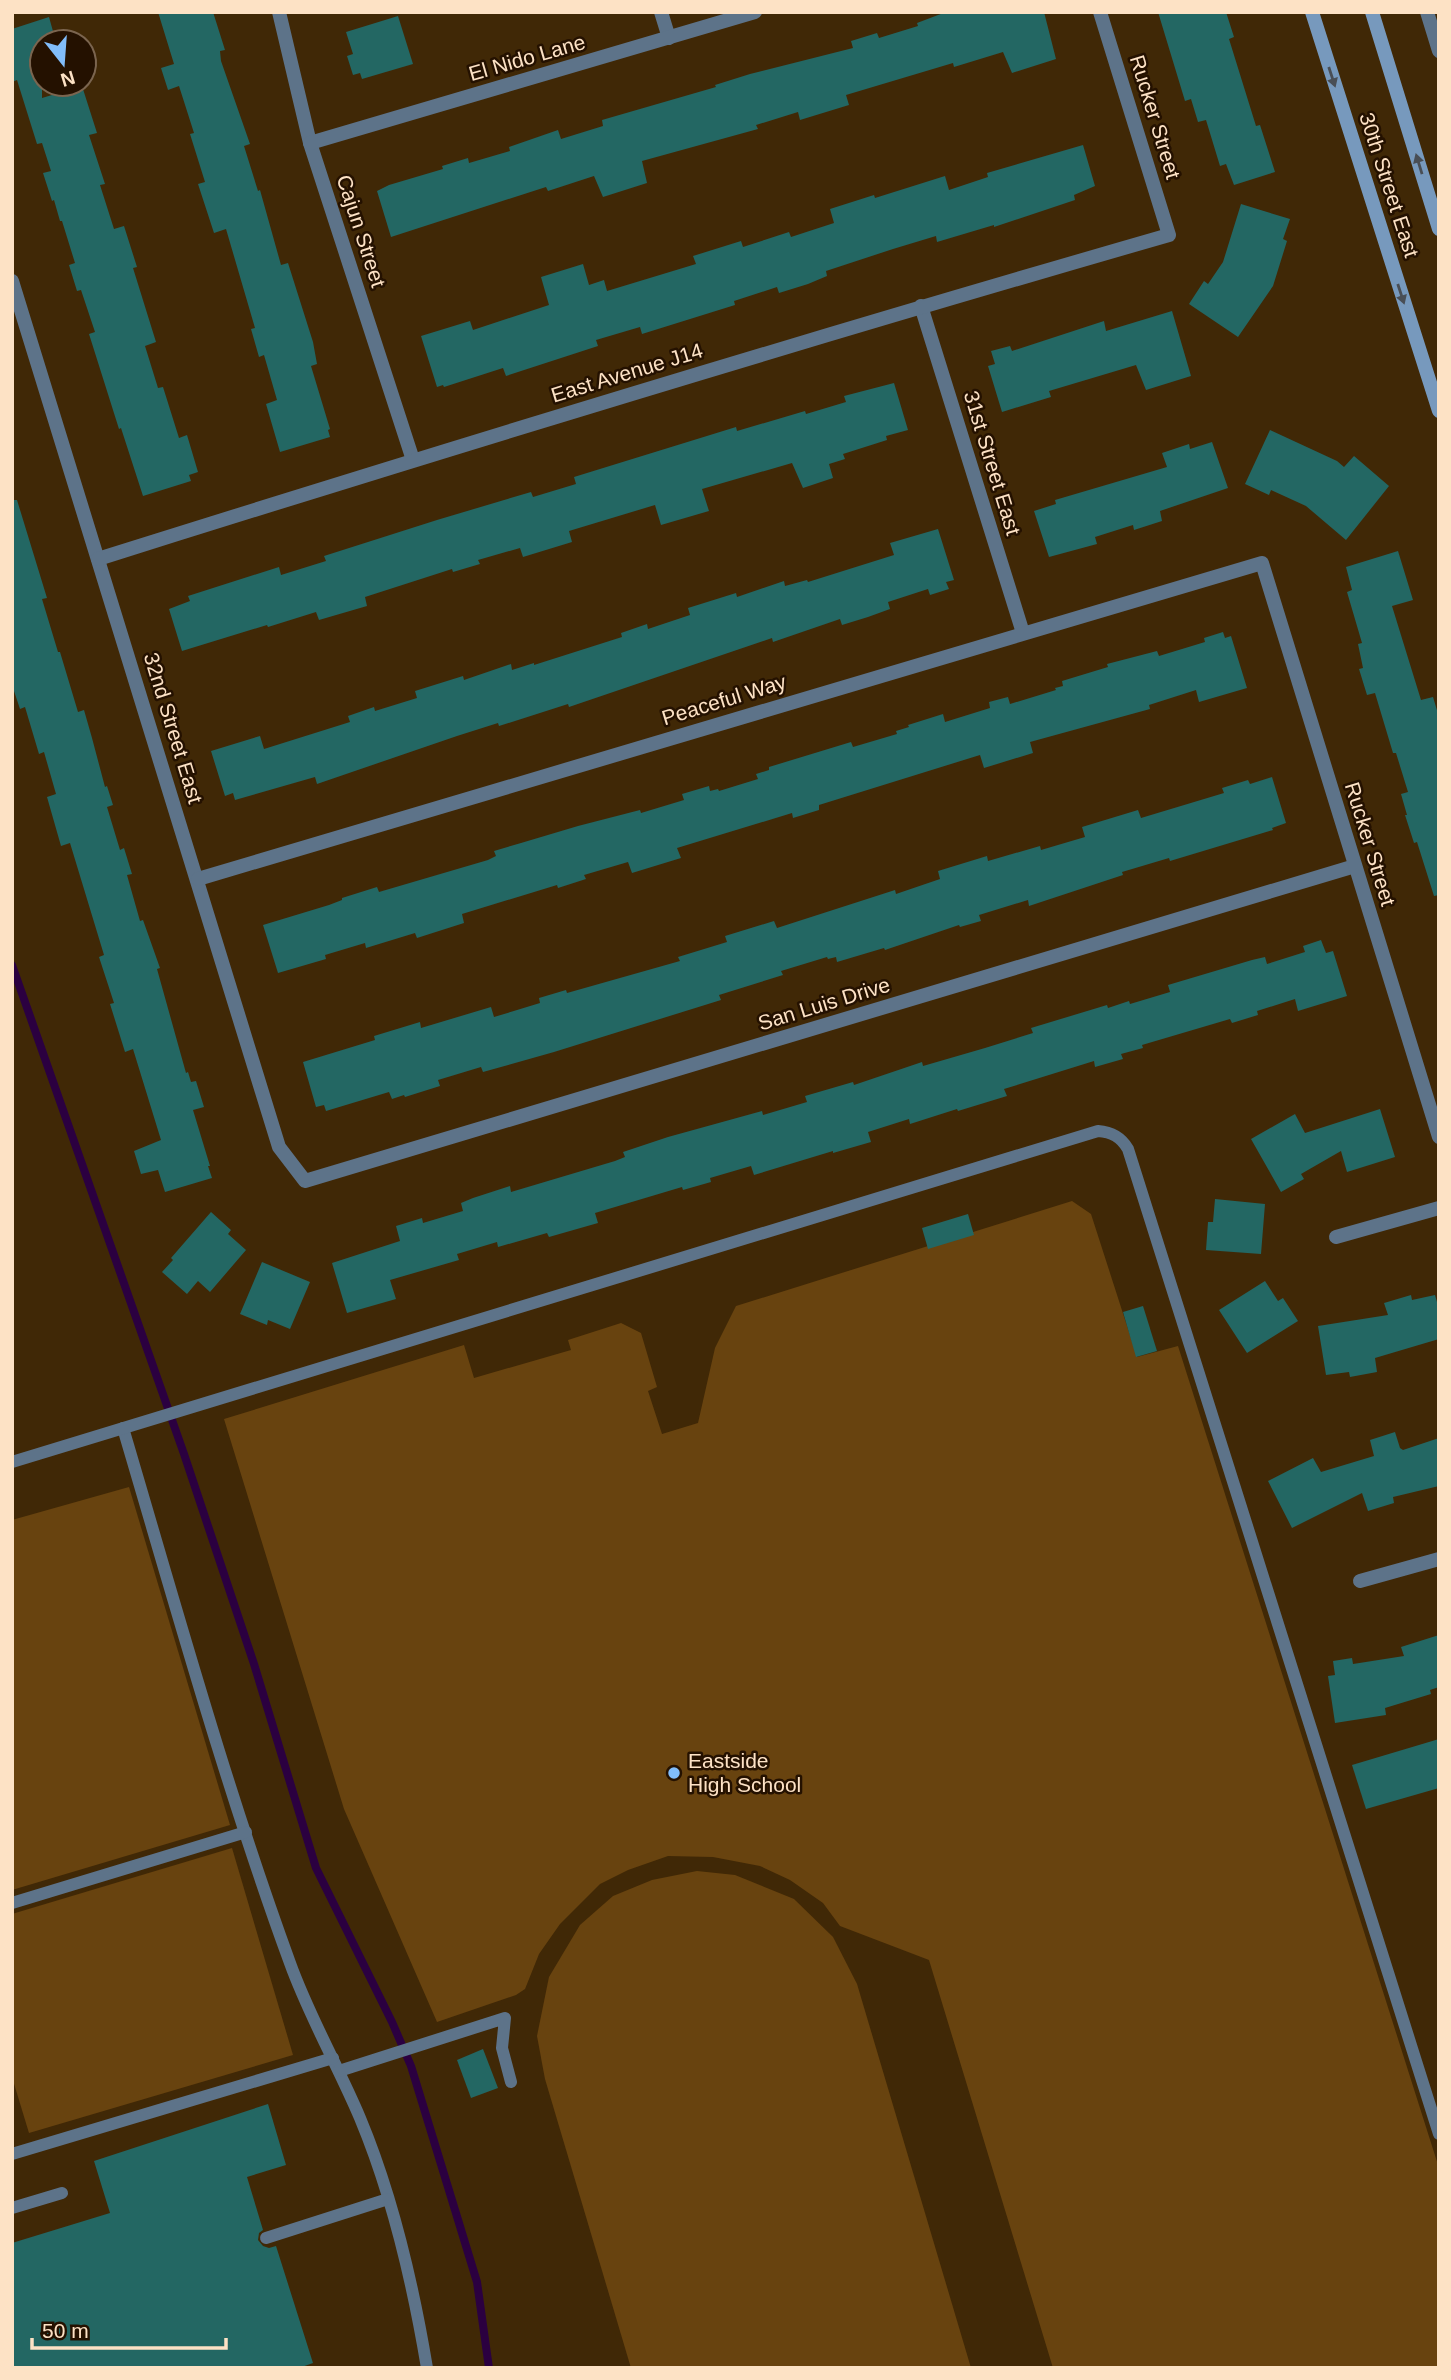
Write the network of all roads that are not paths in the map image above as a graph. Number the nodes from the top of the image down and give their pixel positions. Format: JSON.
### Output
{"nodes":[{"id":1,"x":279,"y":12,"type":"edge"},
{"id":2,"x":660,"y":12,"type":"edge"},
{"id":3,"x":755,"y":12,"type":"edge"},
{"id":4,"x":1100,"y":12,"type":"edge"},
{"id":5,"x":1312,"y":12,"type":"edge"},
{"id":6,"x":1373,"y":12,"type":"edge"},
{"id":7,"x":1427,"y":12,"type":"edge"},
{"id":8,"x":669,"y":38,"type":"junction"},
{"id":9,"x":1439,"y":51,"type":"edge"},
{"id":10,"x":310,"y":144,"type":"junction"},
{"id":11,"x":1439,"y":229,"type":"edge"},
{"id":12,"x":1169,"y":234,"type":"joint"},
{"id":13,"x":12,"y":281,"type":"edge"},
{"id":14,"x":921,"y":306,"type":"junction"},
{"id":15,"x":1439,"y":411,"type":"edge"},
{"id":16,"x":413,"y":460,"type":"junction"},
{"id":17,"x":98,"y":559,"type":"junction"},
{"id":18,"x":1262,"y":563,"type":"joint"},
{"id":19,"x":1023,"y":633,"type":"junction"},
{"id":20,"x":1355,"y":866,"type":"junction"},
{"id":21,"x":198,"y":879,"type":"junction"},
{"id":22,"x":1438,"y":1132,"type":"edge"},
{"id":23,"x":305,"y":1181,"type":"joint"},
{"id":24,"x":1439,"y":1208,"type":"edge"},
{"id":25,"x":1336,"y":1237,"type":"dead end"},
{"id":26,"x":123,"y":1428,"type":"junction"},
{"id":27,"x":12,"y":1462,"type":"edge"},
{"id":28,"x":1439,"y":1559,"type":"edge"},
{"id":29,"x":1360,"y":1581,"type":"dead end"},
{"id":30,"x":246,"y":1832,"type":"junction"},
{"id":31,"x":12,"y":1903,"type":"edge"},
{"id":32,"x":336,"y":2065,"type":"junction"},
{"id":33,"x":511,"y":2082,"type":"dead end"},
{"id":34,"x":1439,"y":2134,"type":"edge"},
{"id":35,"x":12,"y":2154,"type":"edge"},
{"id":36,"x":62,"y":2193,"type":"dead end"},
{"id":37,"x":388,"y":2199,"type":"junction"},
{"id":38,"x":12,"y":2208,"type":"edge"},
{"id":39,"x":266,"y":2238,"type":"dead end"},
{"id":40,"x":427,"y":2368,"type":"edge"}],
"edges":[{"from":1,"to":10,"type":"street","name":"Cajun Street"},
{"from":2,"to":8,"type":"street"},
{"from":3,"to":8,"type":"street","name":"El Nido Lane"},
{"from":4,"to":12,"type":"street","name":"Rucker Street"},
{"from":5,"to":15,"type":"main road","name":"30th Street East","one_way":true},
{"from":11,"to":6,"type":"main road","name":"30th Street East","one_way":true},
{"from":7,"to":9,"type":"street"},
{"from":8,"to":10,"type":"street","name":"El Nido Lane"},
{"from":10,"to":16,"type":"street","name":"Cajun Street"},
{"from":12,"to":14,"type":"street","name":"East Avenue J14"},
{"from":13,"to":17,"type":"street","name":"32nd Street East"},
{"from":14,"to":16,"type":"street","name":"East Avenue J14"},
{"from":14,"to":19,"type":"street","name":"31st Street East"},
{"from":16,"to":17,"type":"street","name":"East Avenue J14"},
{"from":17,"to":21,"type":"street","name":"32nd Street East"},
{"from":18,"to":19,"type":"street","name":"Peaceful Way"},
{"from":18,"to":20,"type":"street","name":"Rucker Street"},
{"from":19,"to":21,"type":"street","name":"Peaceful Way"},
{"from":20,"to":22,"type":"street","name":"Rucker Street"},
{"from":20,"to":23,"type":"street","name":"San Luis Drive"},
{"from":21,"to":23,"type":"street","name":"32nd Street East"},
{"from":24,"to":25,"type":"street"},
{"from":26,"to":27,"type":"lane"},
{"from":26,"to":30,"type":"lane"},
{"from":26,"to":34,"type":"lane"},
{"from":28,"to":29,"type":"street"},
{"from":30,"to":31,"type":"lane"},
{"from":30,"to":32,"type":"lane"},
{"from":32,"to":33,"type":"lane"},
{"from":32,"to":35,"type":"lane"},
{"from":32,"to":37,"type":"lane"},
{"from":36,"to":38,"type":"lane"},
{"from":37,"to":39,"type":"lane"},
{"from":37,"to":40,"type":"lane"}]}
